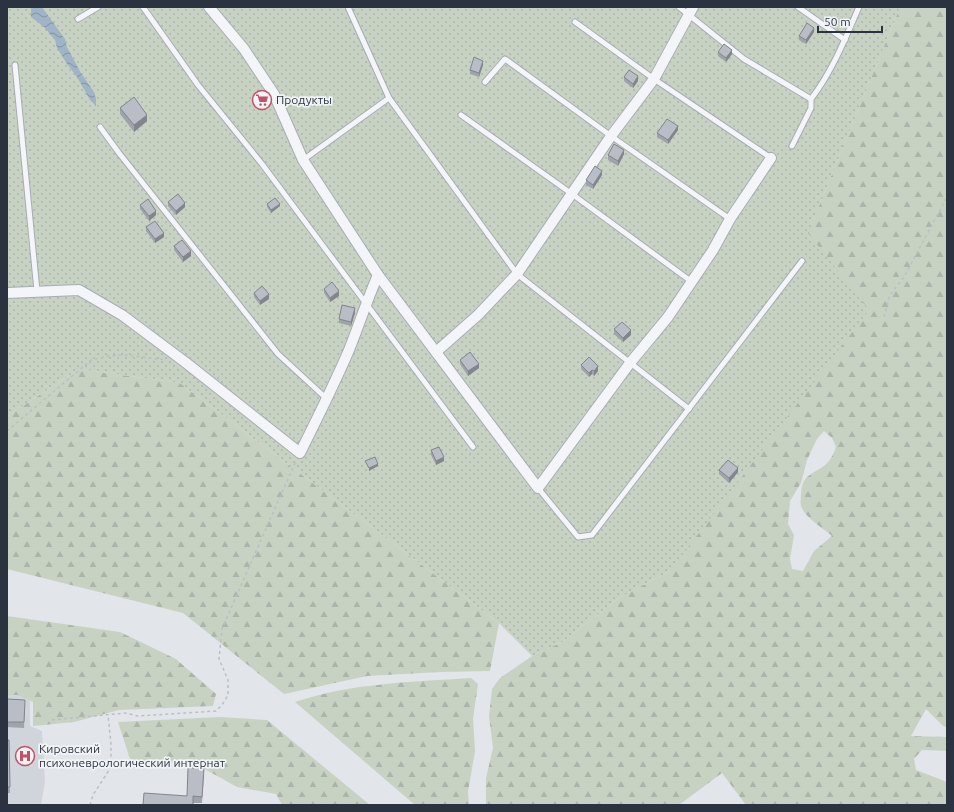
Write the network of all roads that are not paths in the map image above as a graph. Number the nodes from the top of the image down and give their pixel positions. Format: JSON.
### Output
{"nodes":[{"id":1,"x":98,"y":7,"type":"edge"},
{"id":2,"x":143,"y":7,"type":"edge"},
{"id":3,"x":209,"y":7,"type":"edge"},
{"id":4,"x":348,"y":7,"type":"edge"},
{"id":5,"x":679,"y":7,"type":"edge"},
{"id":6,"x":798,"y":7,"type":"edge"},
{"id":7,"x":859,"y":7,"type":"edge"},
{"id":8,"x":691,"y":11,"type":"edge"},
{"id":9,"x":78,"y":19,"type":"dead end"},
{"id":10,"x":575,"y":22,"type":"dead end"},
{"id":11,"x":845,"y":40,"type":"junction"},
{"id":12,"x":15,"y":65,"type":"dead end"},
{"id":13,"x":654,"y":79,"type":"junction"},
{"id":14,"x":484,"y":82,"type":"dead end"},
{"id":15,"x":389,"y":98,"type":"junction"},
{"id":16,"x":810,"y":99,"type":"junction"},
{"id":17,"x":461,"y":115,"type":"dead end"},
{"id":18,"x":100,"y":127,"type":"dead end"},
{"id":19,"x":610,"y":136,"type":"junction"},
{"id":20,"x":792,"y":146,"type":"dead end"},
{"id":21,"x":771,"y":158,"type":"joint"},
{"id":22,"x":303,"y":160,"type":"junction"},
{"id":23,"x":572,"y":194,"type":"junction"},
{"id":24,"x":730,"y":219,"type":"junction"},
{"id":25,"x":802,"y":261,"type":"dead end"},
{"id":26,"x":517,"y":274,"type":"junction"},
{"id":27,"x":378,"y":276,"type":"junction"},
{"id":28,"x":692,"y":282,"type":"junction"},
{"id":29,"x":37,"y":291,"type":"junction"},
{"id":30,"x":7,"y":293,"type":"edge"},
{"id":31,"x":366,"y":302,"type":"junction"},
{"id":32,"x":436,"y":352,"type":"junction"},
{"id":33,"x":630,"y":363,"type":"junction"},
{"id":34,"x":327,"y":398,"type":"junction"},
{"id":35,"x":689,"y":409,"type":"junction"},
{"id":36,"x":473,"y":447,"type":"dead end"},
{"id":37,"x":538,"y":488,"type":"junction"}],
"edges":[{"from":1,"to":9,"type":"lane"},
{"from":2,"to":31,"type":"lane"},
{"from":3,"to":22,"type":"street"},
{"from":4,"to":15,"type":"lane"},
{"from":5,"to":8,"type":"lane"},
{"from":6,"to":11,"type":"lane"},
{"from":7,"to":11,"type":"lane"},
{"from":8,"to":13,"type":"street"},
{"from":8,"to":16,"type":"lane"},
{"from":10,"to":13,"type":"lane"},
{"from":11,"to":16,"type":"lane"},
{"from":12,"to":29,"type":"lane"},
{"from":13,"to":19,"type":"street"},
{"from":13,"to":21,"type":"lane"},
{"from":14,"to":19,"type":"lane"},
{"from":15,"to":22,"type":"lane"},
{"from":15,"to":26,"type":"lane"},
{"from":16,"to":20,"type":"lane"},
{"from":17,"to":23,"type":"lane"},
{"from":18,"to":34,"type":"lane"},
{"from":19,"to":23,"type":"street"},
{"from":19,"to":24,"type":"lane"},
{"from":21,"to":24,"type":"street"},
{"from":22,"to":27,"type":"street"},
{"from":23,"to":26,"type":"street"},
{"from":23,"to":28,"type":"lane"},
{"from":24,"to":28,"type":"street"},
{"from":25,"to":35,"type":"lane"},
{"from":26,"to":32,"type":"street"},
{"from":26,"to":33,"type":"lane"},
{"from":27,"to":31,"type":"street"},
{"from":27,"to":32,"type":"street"},
{"from":28,"to":33,"type":"street"},
{"from":29,"to":30,"type":"street"},
{"from":29,"to":34,"type":"street"},
{"from":31,"to":34,"type":"street"},
{"from":31,"to":36,"type":"lane"},
{"from":32,"to":37,"type":"street"},
{"from":33,"to":35,"type":"lane"},
{"from":33,"to":37,"type":"street"},
{"from":35,"to":37,"type":"lane"}]}
